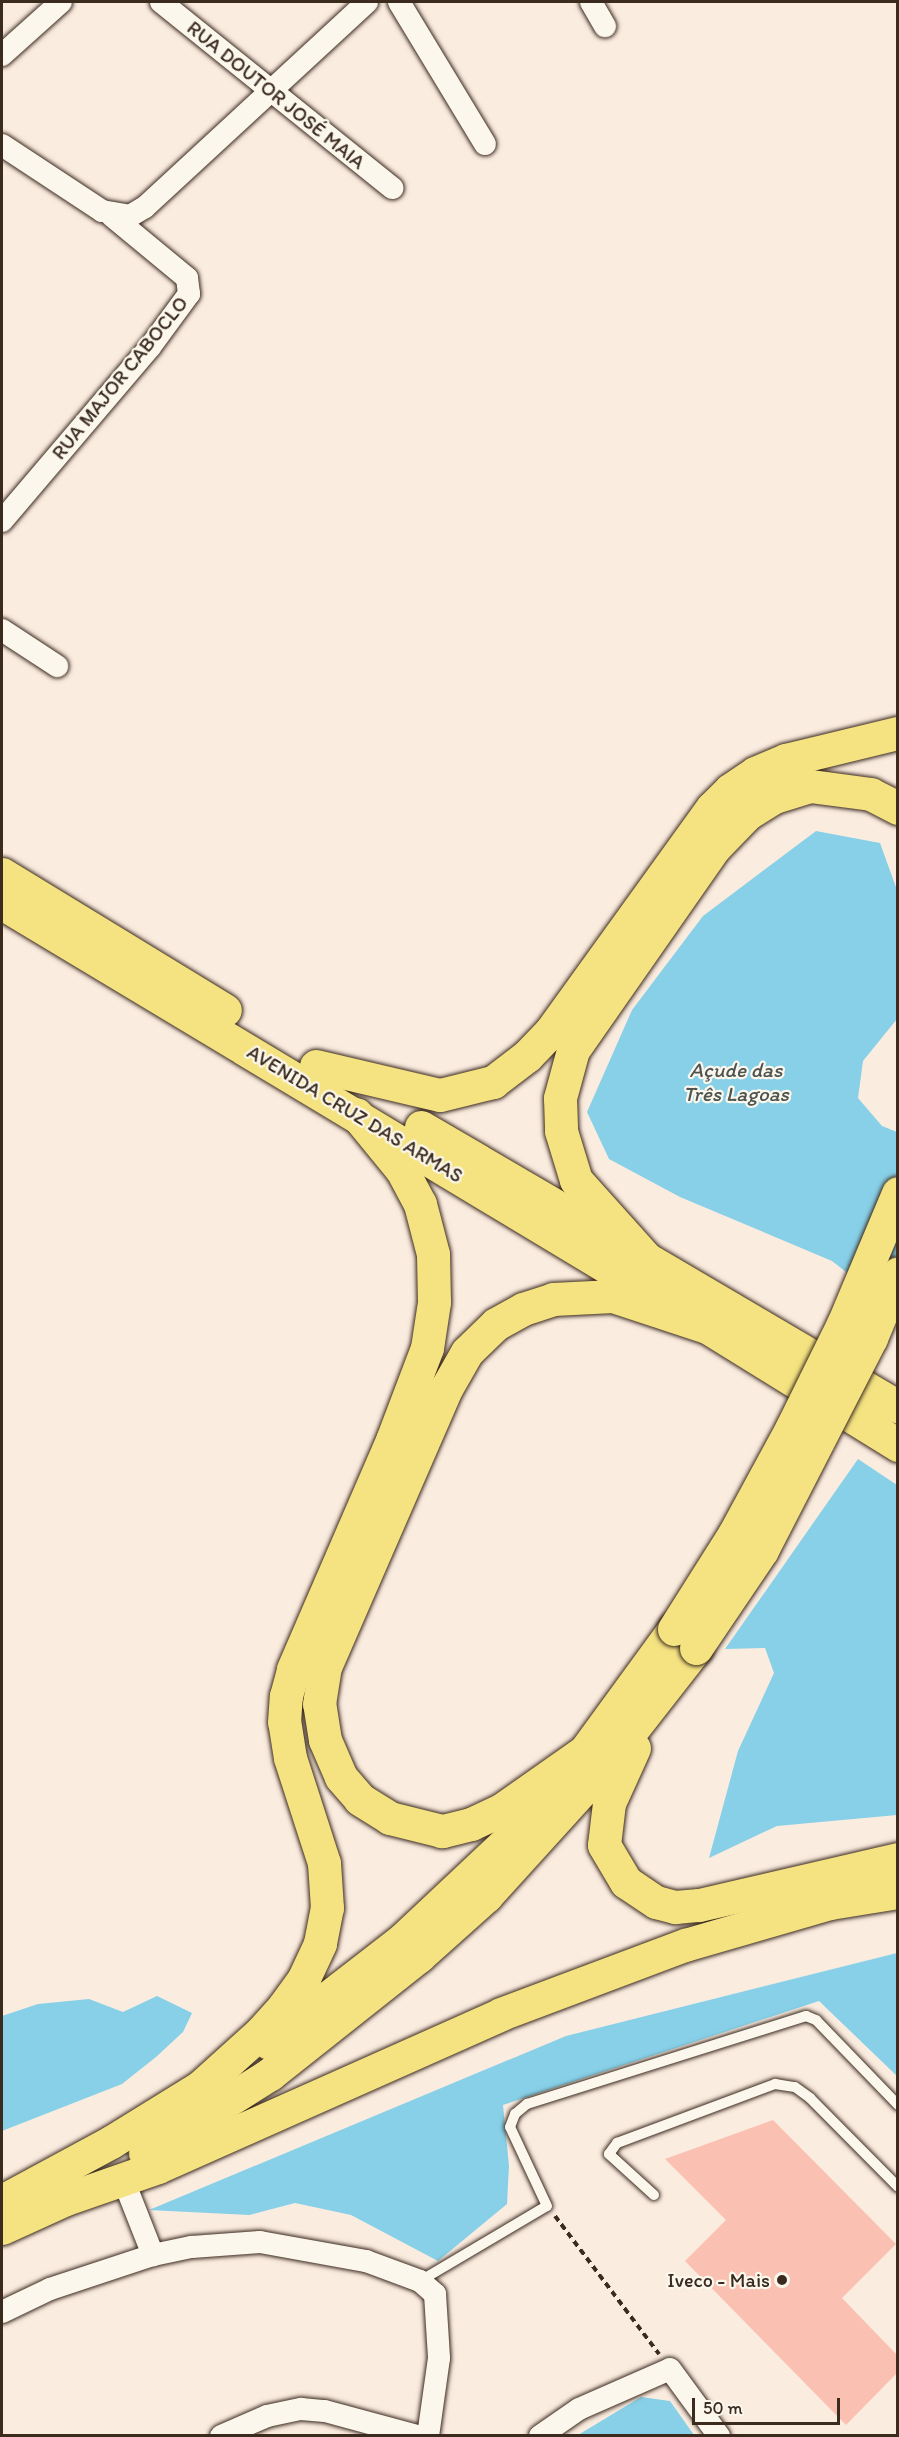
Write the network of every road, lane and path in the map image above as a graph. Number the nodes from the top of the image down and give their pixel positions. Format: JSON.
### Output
{"nodes":[{"id":1,"x":61,"y":2,"type":"edge"},
{"id":2,"x":161,"y":2,"type":"edge"},
{"id":3,"x":367,"y":2,"type":"edge"},
{"id":4,"x":399,"y":2,"type":"edge"},
{"id":5,"x":591,"y":2,"type":"edge"},
{"id":6,"x":605,"y":26,"type":"dead end"},
{"id":7,"x":2,"y":55,"type":"edge"},
{"id":8,"x":269,"y":92,"type":"junction"},
{"id":9,"x":485,"y":144,"type":"dead end"},
{"id":10,"x":2,"y":146,"type":"edge"},
{"id":11,"x":393,"y":188,"type":"dead end"},
{"id":12,"x":112,"y":216,"type":"junction"},
{"id":13,"x":2,"y":521,"type":"edge"},
{"id":14,"x":2,"y":630,"type":"edge"},
{"id":15,"x":57,"y":666,"type":"dead end"},
{"id":16,"x":897,"y":733,"type":"edge"},
{"id":17,"x":897,"y":808,"type":"edge"},
{"id":18,"x":2,"y":874,"type":"edge"},
{"id":19,"x":2,"y":903,"type":"edge"},
{"id":20,"x":316,"y":1066,"type":"junction"},
{"id":21,"x":356,"y":1114,"type":"junction"},
{"id":22,"x":897,"y":1193,"type":"edge"},
{"id":23,"x":647,"y":1259,"type":"junction"},
{"id":24,"x":897,"y":1273,"type":"edge"},
{"id":25,"x":707,"y":1327,"type":"junction"},
{"id":26,"x":897,"y":1407,"type":"edge"},
{"id":27,"x":897,"y":1445,"type":"edge"},
{"id":28,"x":685,"y":1639,"type":"junction"},
{"id":29,"x":651,"y":1709,"type":"junction"},
{"id":30,"x":585,"y":1751,"type":"junction"},
{"id":31,"x":897,"y":1859,"type":"edge"},
{"id":32,"x":897,"y":1892,"type":"edge"},
{"id":33,"x":200,"y":2088,"type":"junction"},
{"id":34,"x":897,"y":2105,"type":"edge"},
{"id":35,"x":123,"y":2179,"type":"junction"},
{"id":36,"x":897,"y":2187,"type":"edge"},
{"id":37,"x":654,"y":2196,"type":"dead end"},
{"id":38,"x":66,"y":2199,"type":"junction"},
{"id":39,"x":2,"y":2201,"type":"edge"},
{"id":40,"x":547,"y":2206,"type":"junction"},
{"id":41,"x":2,"y":2228,"type":"edge"},
{"id":42,"x":153,"y":2255,"type":"junction"},
{"id":43,"x":420,"y":2281,"type":"junction"},
{"id":44,"x":2,"y":2312,"type":"edge"},
{"id":45,"x":670,"y":2369,"type":"junction"},
{"id":46,"x":221,"y":2436,"type":"edge"},
{"id":47,"x":417,"y":2436,"type":"edge"},
{"id":48,"x":428,"y":2436,"type":"edge"},
{"id":49,"x":540,"y":2436,"type":"edge"},
{"id":50,"x":719,"y":2436,"type":"edge"}],
"edges":[{"from":1,"to":7,"type":"street"},
{"from":2,"to":8,"type":"street","name":"RUA DOUTOR JOSÉ MAIA"},
{"from":3,"to":8,"type":"street"},
{"from":4,"to":9,"type":"street"},
{"from":5,"to":6,"type":"street"},
{"from":8,"to":11,"type":"street","name":"RUA DOUTOR JOSÉ MAIA"},
{"from":8,"to":12,"type":"street"},
{"from":10,"to":12,"type":"street","name":"RUA MAJOR CABOCLO"},
{"from":12,"to":13,"type":"street","name":"RUA MAJOR CABOCLO"},
{"from":14,"to":15,"type":"street"},
{"from":16,"to":20,"type":"main road"},
{"from":17,"to":23,"type":"main road"},
{"from":18,"to":20,"type":"main road","name":"AVENIDA CRUZ DAS ARMAS"},
{"from":19,"to":21,"type":"main road","name":"AVENIDA CRUZ DAS ARMAS"},
{"from":20,"to":23,"type":"main road","name":"AVENIDA CRUZ DAS ARMAS"},
{"from":21,"to":25,"type":"main road","name":"AVENIDA CRUZ DAS ARMAS"},
{"from":21,"to":33,"type":"main road"},
{"from":22,"to":28,"type":"main road","bridge":true},
{"from":23,"to":26,"type":"main road","name":"AVENIDA CRUZ DAS ARMAS"},
{"from":24,"to":28,"type":"main road","bridge":true},
{"from":25,"to":27,"type":"main road"},
{"from":25,"to":30,"type":"main road"},
{"from":28,"to":29,"type":"main road"},
{"from":28,"to":30,"type":"main road"},
{"from":29,"to":31,"type":"main road"},
{"from":29,"to":38,"type":"main road"},
{"from":30,"to":33,"type":"main road"},
{"from":32,"to":35,"type":"main road"},
{"from":33,"to":39,"type":"main road"},
{"from":34,"to":40,"type":"lane"},
{"from":35,"to":38,"type":"main road"},
{"from":35,"to":42,"type":"street"},
{"from":36,"to":37,"type":"lane"},
{"from":38,"to":41,"type":"main road"},
{"from":40,"to":43,"type":"lane"},
{"from":40,"to":45,"type":"path"},
{"from":42,"to":43,"type":"street"},
{"from":42,"to":44,"type":"street"},
{"from":43,"to":48,"type":"street"},
{"from":45,"to":49,"type":"street"},
{"from":45,"to":50,"type":"street"},
{"from":46,"to":47,"type":"street"}]}
